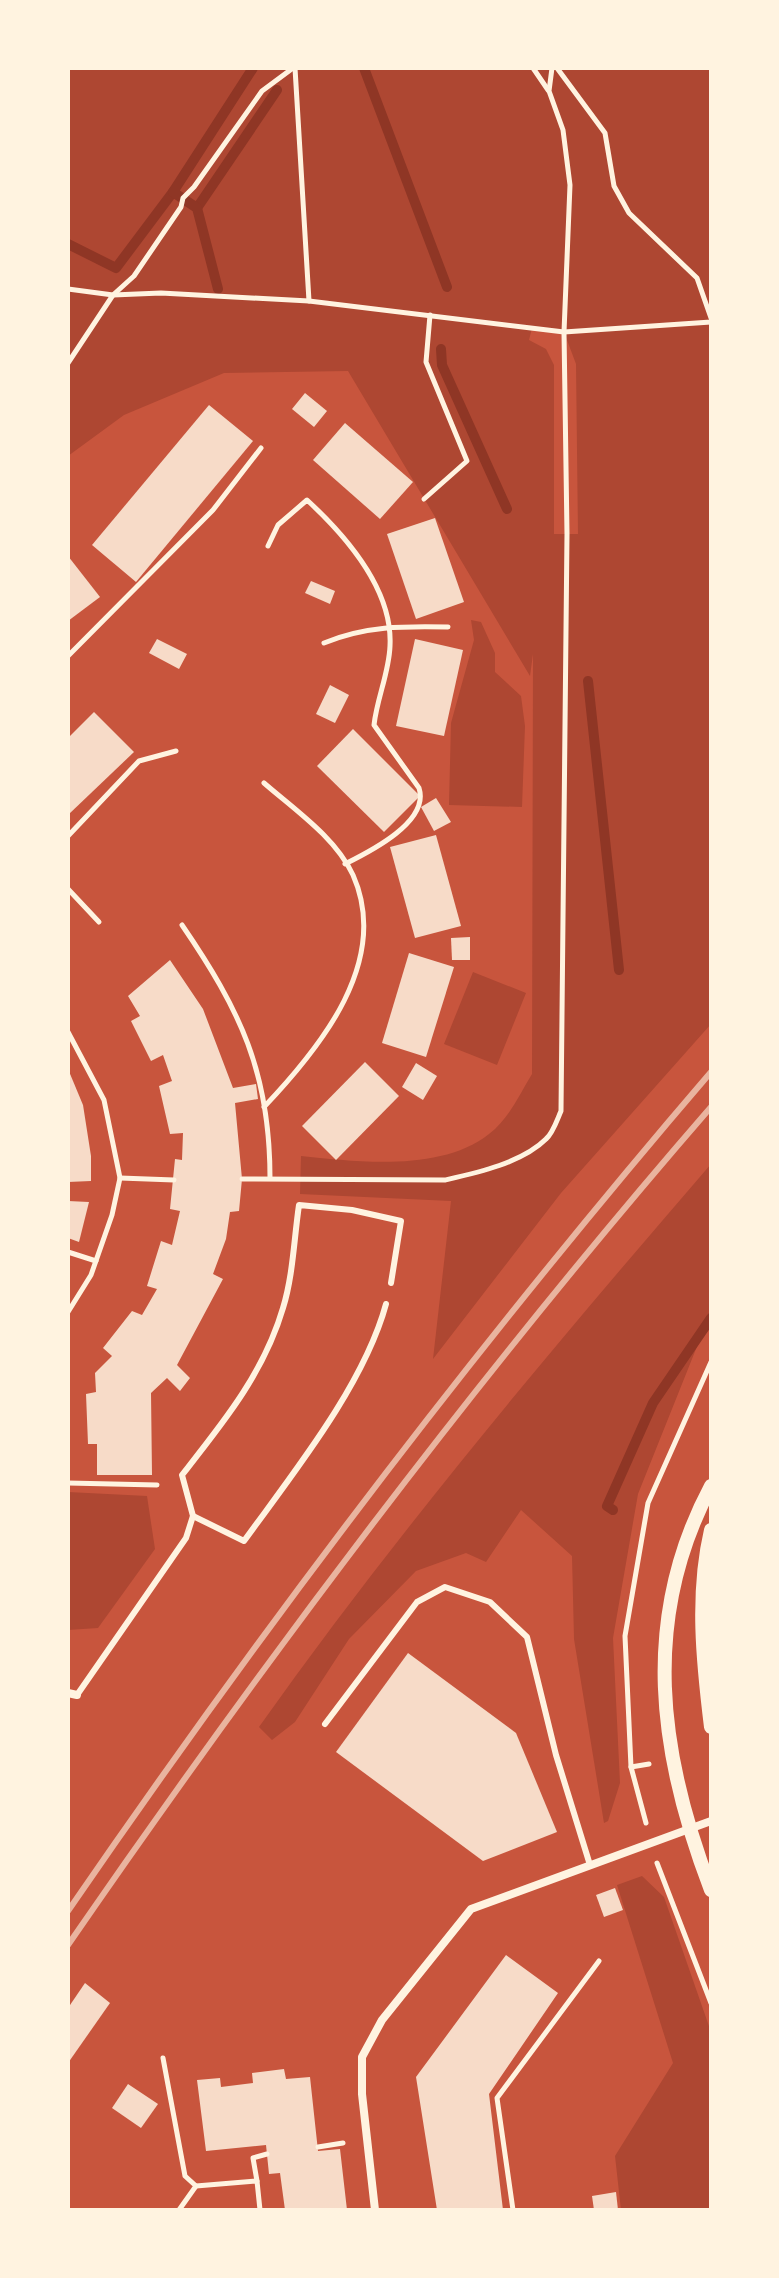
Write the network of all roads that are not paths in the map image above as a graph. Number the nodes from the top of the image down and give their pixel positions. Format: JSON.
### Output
{"nodes":[{"id":1,"x":391,"y":1283,"type":"dead end"},
{"id":2,"x":386,"y":1304,"type":"dead end"},
{"id":3,"x":711,"y":1486,"type":"edge"},
{"id":4,"x":193,"y":1516,"type":"junction"},
{"id":5,"x":711,"y":1530,"type":"edge"},
{"id":6,"x":72,"y":1694,"type":"edge"},
{"id":7,"x":325,"y":1724,"type":"dead end"},
{"id":8,"x":711,"y":1727,"type":"edge"},
{"id":9,"x":711,"y":1821,"type":"edge"},
{"id":10,"x":688,"y":1829,"type":"junction"},
{"id":11,"x":590,"y":1865,"type":"junction"},
{"id":12,"x":711,"y":1890,"type":"edge"},
{"id":13,"x":375,"y":2210,"type":"edge"}],
"edges":[{"from":1,"to":4,"type":"lane"},
{"from":2,"to":4,"type":"lane"},
{"from":3,"to":10,"type":"street"},
{"from":4,"to":6,"type":"lane"},
{"from":5,"to":8,"type":"street"},
{"from":7,"to":11,"type":"lane"},
{"from":9,"to":10,"type":"street"},
{"from":10,"to":11,"type":"street"},
{"from":10,"to":12,"type":"street"},
{"from":11,"to":13,"type":"street"}]}
